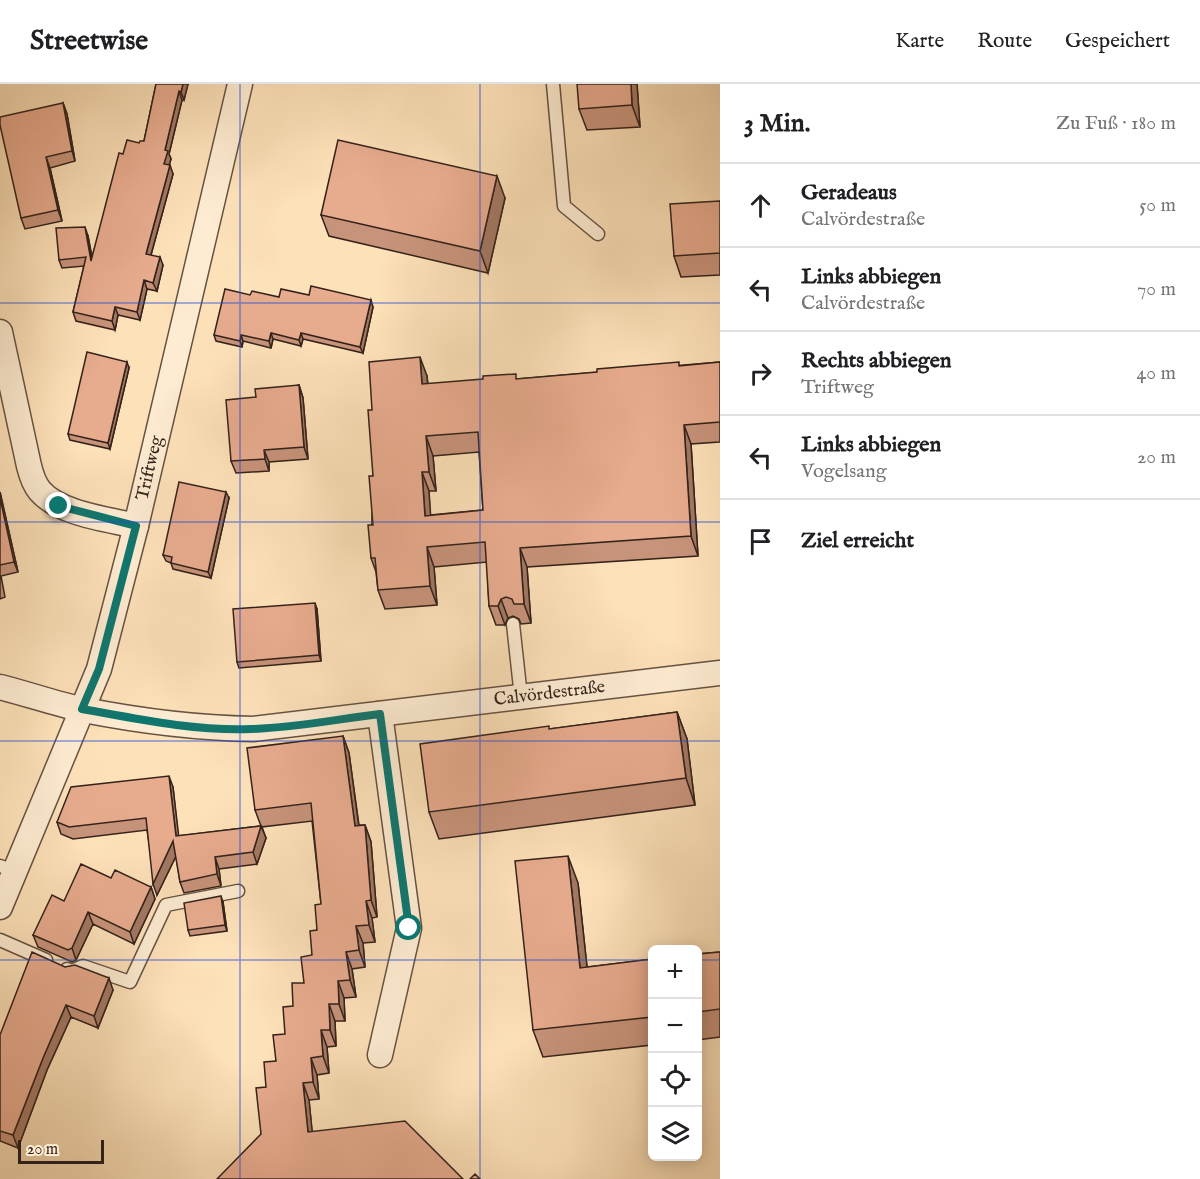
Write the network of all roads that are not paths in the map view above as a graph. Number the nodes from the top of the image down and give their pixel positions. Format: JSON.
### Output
{"nodes":[{"id":1,"x":240,"y":84,"type":"edge"},
{"id":2,"x":553,"y":84,"type":"edge"},
{"id":3,"x":598,"y":234,"type":"dead end"},
{"id":4,"x":0,"y":332,"type":"edge"},
{"id":5,"x":136,"y":526,"type":"junction"},
{"id":6,"x":513,"y":624,"type":"edge"},
{"id":7,"x":720,"y":673,"type":"edge"},
{"id":8,"x":0,"y":687,"type":"edge"},
{"id":9,"x":521,"y":697,"type":"junction"},
{"id":10,"x":82,"y":709,"type":"junction"},
{"id":11,"x":380,"y":714,"type":"junction"},
{"id":12,"x":8,"y":868,"type":"edge"},
{"id":13,"x":238,"y":891,"type":"dead end"},
{"id":14,"x":0,"y":908,"type":"edge"},
{"id":15,"x":0,"y":940,"type":"edge"},
{"id":16,"x":380,"y":1055,"type":"dead end"}],
"edges":[{"from":1,"to":5,"type":"street","name":"Triftweg"},
{"from":2,"to":3,"type":"lane"},
{"from":4,"to":5,"type":"street"},
{"from":5,"to":10,"type":"street","name":"Triftweg"},
{"from":6,"to":9,"type":"lane"},
{"from":7,"to":9,"type":"street","name":"Calvördestraße"},
{"from":8,"to":10,"type":"street","name":"Calvördestraße"},
{"from":9,"to":11,"type":"street","name":"Calvördestraße"},
{"from":10,"to":11,"type":"street","name":"Calvördestraße"},
{"from":10,"to":12,"type":"street","name":"Triftweg"},
{"from":11,"to":16,"type":"street"},
{"from":12,"to":14,"type":"street","name":"Triftweg"},
{"from":13,"to":15,"type":"lane"}]}
